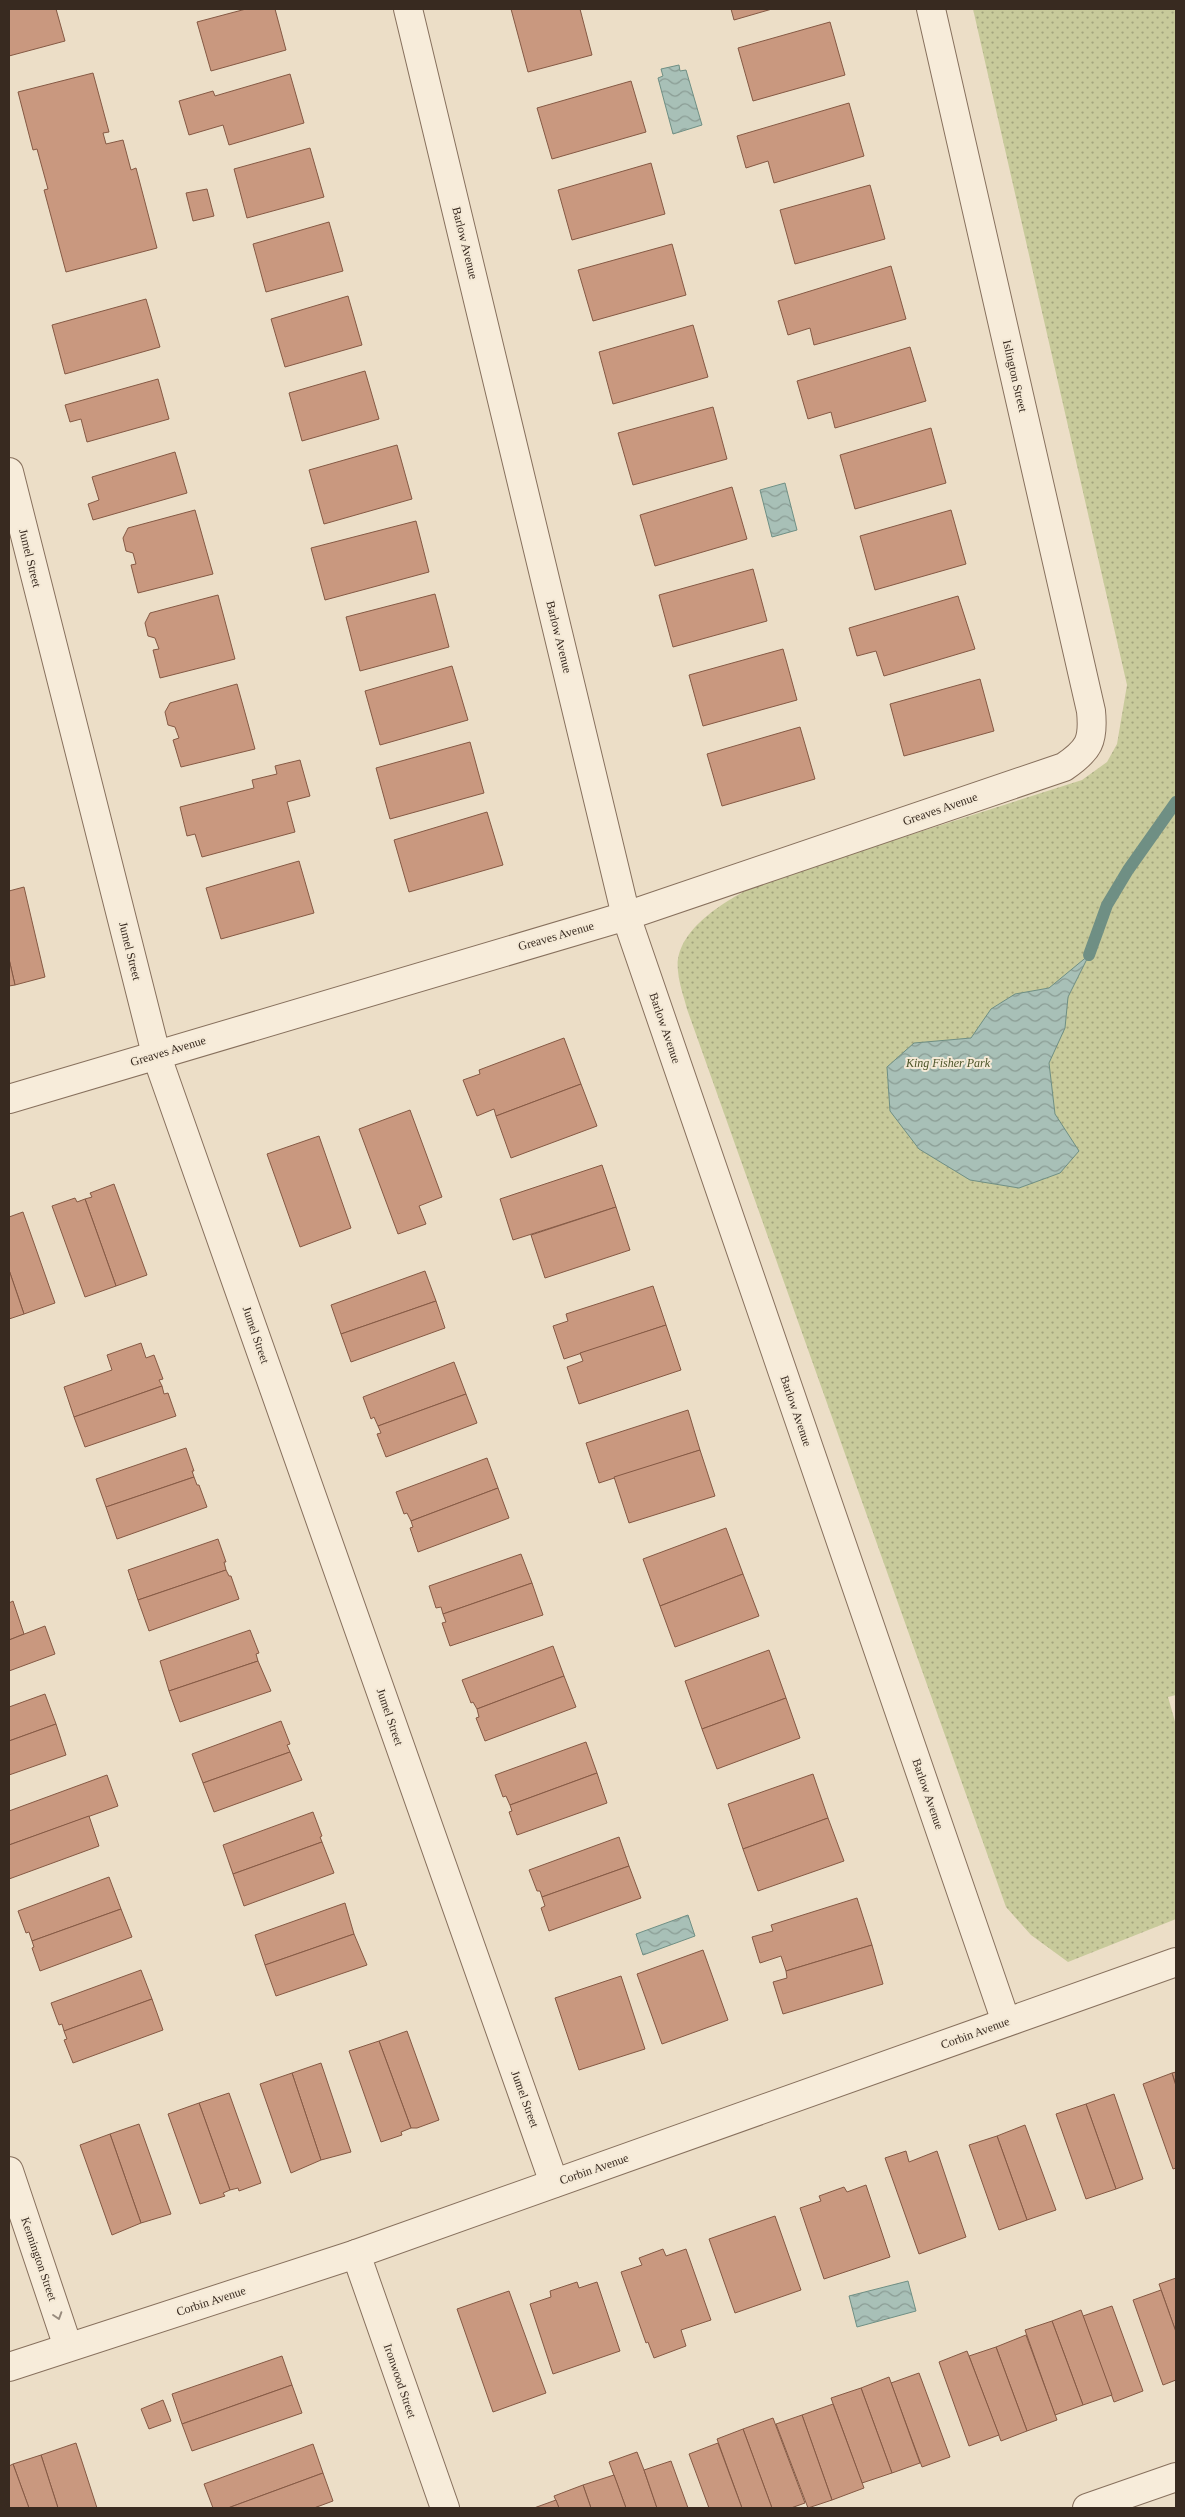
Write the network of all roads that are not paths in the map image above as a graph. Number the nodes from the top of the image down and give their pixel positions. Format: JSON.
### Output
{"nodes":[{"id":1,"x":408,"y":9,"type":"edge"},
{"id":2,"x":931,"y":9,"type":"edge"},
{"id":3,"x":9,"y":472,"type":"edge"},
{"id":4,"x":1090,"y":743,"type":"joint"},
{"id":5,"x":626,"y":916,"type":"junction"},
{"id":6,"x":156,"y":1054,"type":"junction"},
{"id":7,"x":9,"y":1099,"type":"edge"},
{"id":8,"x":1176,"y":1962,"type":"edge"},
{"id":9,"x":1006,"y":2022,"type":"junction"},
{"id":10,"x":9,"y":2171,"type":"edge"},
{"id":11,"x":554,"y":2183,"type":"junction"},
{"id":12,"x":356,"y":2254,"type":"junction"},
{"id":13,"x":68,"y":2346,"type":"junction"},
{"id":14,"x":9,"y":2367,"type":"edge"},
{"id":15,"x":1176,"y":2477,"type":"edge"},
{"id":16,"x":445,"y":2508,"type":"edge"},
{"id":17,"x":1088,"y":2508,"type":"edge"}],
"edges":[{"from":1,"to":5,"type":"street","name":"Barlow Avenue"},
{"from":2,"to":4,"type":"street","name":"Islington Street"},
{"from":3,"to":6,"type":"street","name":"Jumel Street"},
{"from":4,"to":5,"type":"street","name":"Greaves Avenue"},
{"from":5,"to":6,"type":"street","name":"Greaves Avenue"},
{"from":5,"to":9,"type":"street","name":"Barlow Avenue"},
{"from":6,"to":7,"type":"street","name":"Greaves Avenue"},
{"from":6,"to":11,"type":"street","name":"Jumel Street"},
{"from":8,"to":9,"type":"street","name":"Corbin Avenue"},
{"from":9,"to":11,"type":"street","name":"Corbin Avenue"},
{"from":10,"to":13,"type":"street","name":"Kennington Street","one_way":true},
{"from":11,"to":12,"type":"street","name":"Corbin Avenue"},
{"from":12,"to":13,"type":"street","name":"Corbin Avenue"},
{"from":12,"to":16,"type":"street","name":"Ironwood Street"},
{"from":13,"to":14,"type":"street","name":"Corbin Avenue"},
{"from":15,"to":17,"type":"street"}]}
